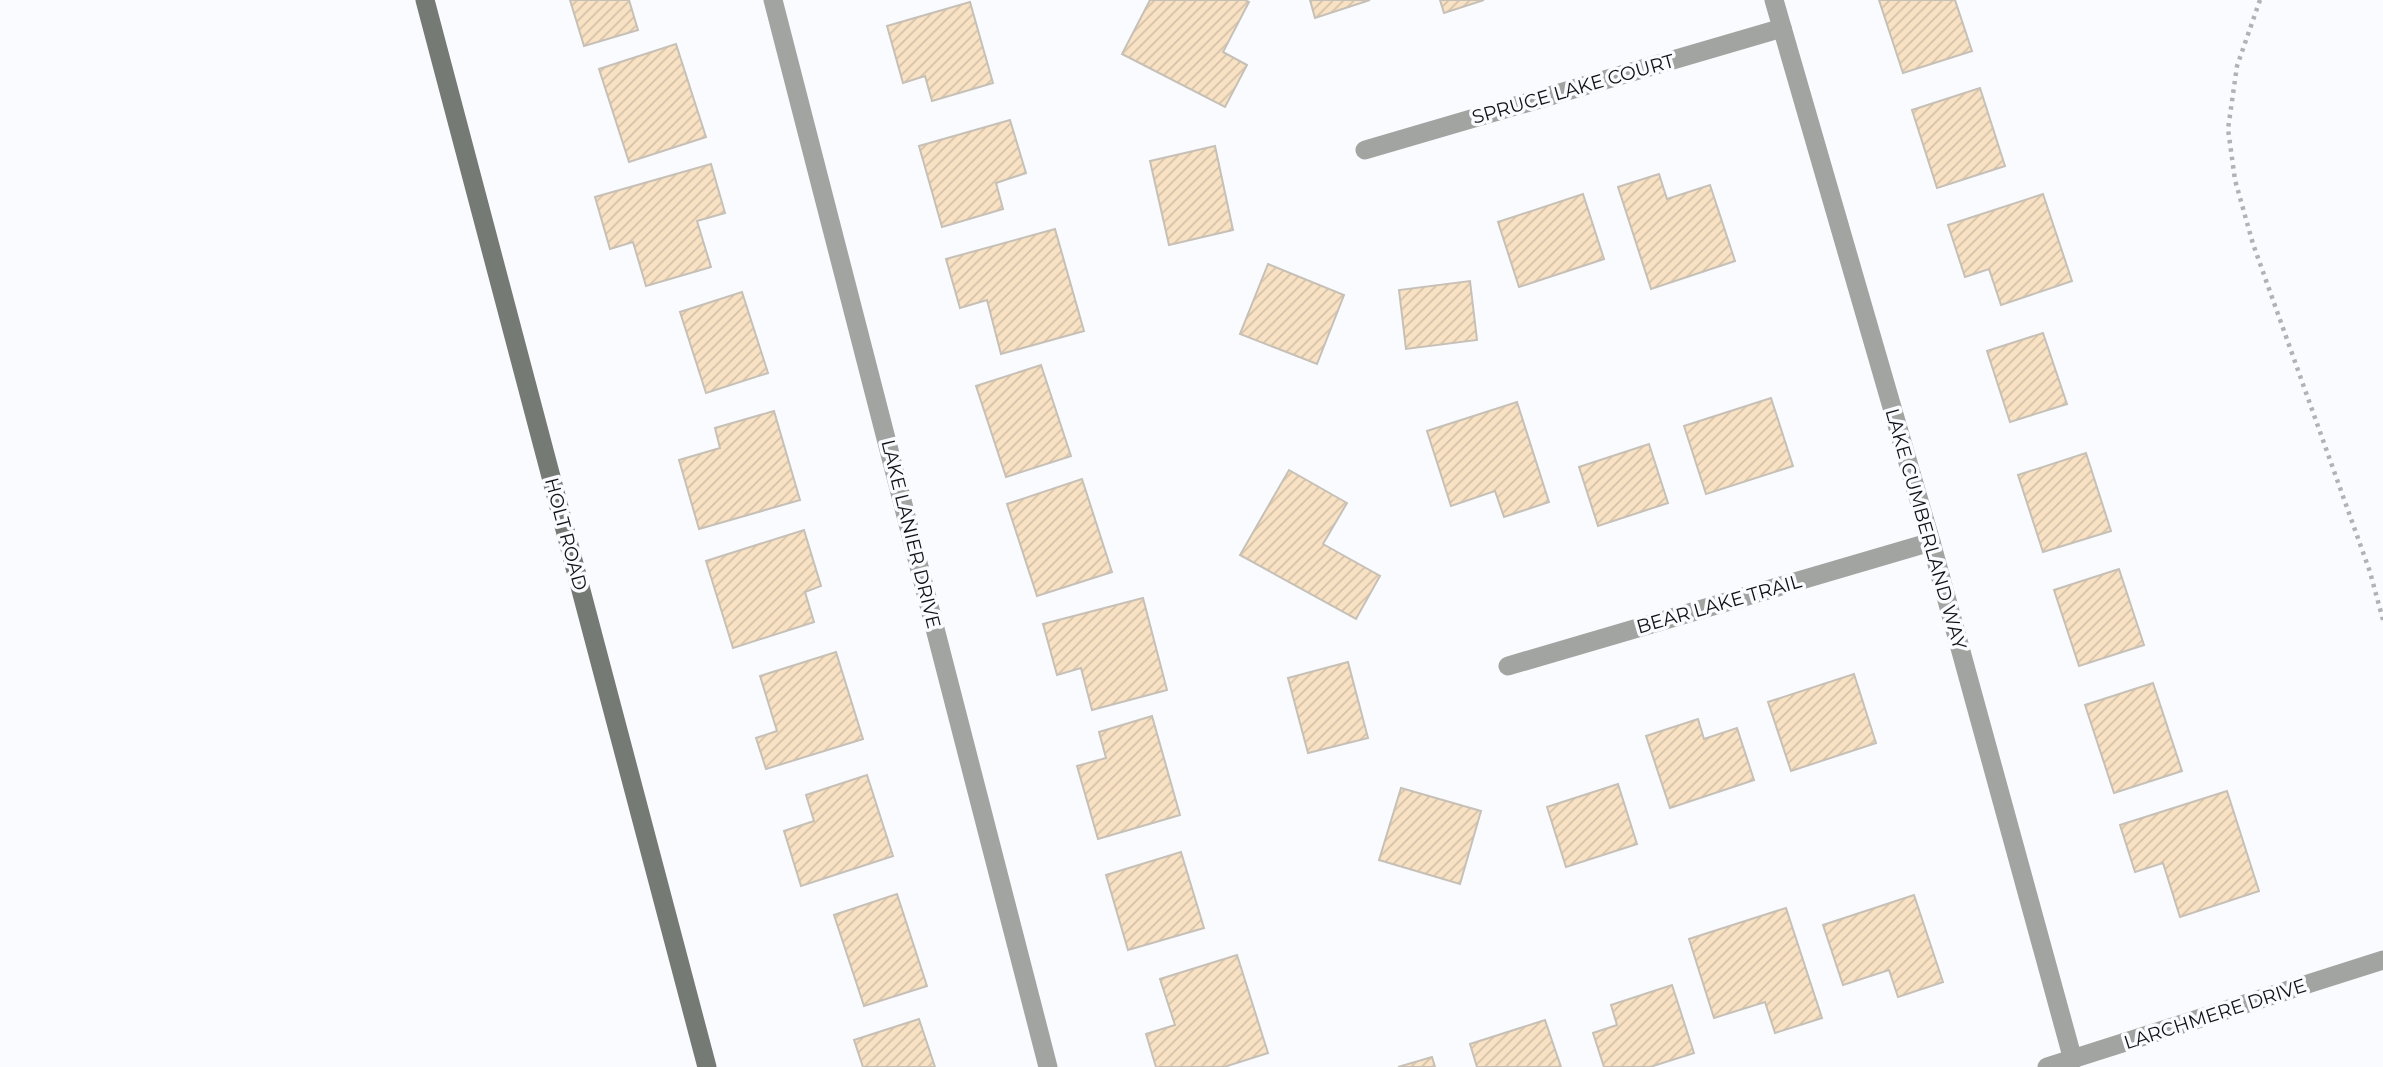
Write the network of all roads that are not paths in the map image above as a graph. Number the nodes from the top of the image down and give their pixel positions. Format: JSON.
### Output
{"nodes":[{"id":1,"x":425,"y":0,"type":"edge"},
{"id":2,"x":773,"y":0,"type":"edge"},
{"id":3,"x":1774,"y":0,"type":"edge"},
{"id":4,"x":1782,"y":28,"type":"junction"},
{"id":5,"x":1365,"y":149,"type":"dead end"},
{"id":6,"x":1931,"y":542,"type":"junction"},
{"id":7,"x":1508,"y":666,"type":"dead end"},
{"id":8,"x":2383,"y":960,"type":"edge"},
{"id":9,"x":2073,"y":1060,"type":"junction"},
{"id":10,"x":707,"y":1067,"type":"edge"},
{"id":11,"x":1048,"y":1067,"type":"edge"},
{"id":12,"x":2048,"y":1067,"type":"edge"}],
"edges":[{"from":1,"to":10,"type":"main road","name":"HOLT ROAD"},
{"from":2,"to":11,"type":"street","name":"LAKE LANIER DRIVE"},
{"from":3,"to":4,"type":"street","name":"LAKE CUMBERLAND WAY"},
{"from":4,"to":5,"type":"street","name":"SPRUCE LAKE COURT"},
{"from":4,"to":6,"type":"street","name":"LAKE CUMBERLAND WAY"},
{"from":6,"to":7,"type":"street","name":"BEAR LAKE TRAIL"},
{"from":6,"to":9,"type":"street","name":"LAKE CUMBERLAND WAY"},
{"from":8,"to":9,"type":"street","name":"LARCHMERE DRIVE"},
{"from":9,"to":12,"type":"street","name":"LARCHMERE DRIVE"}]}
